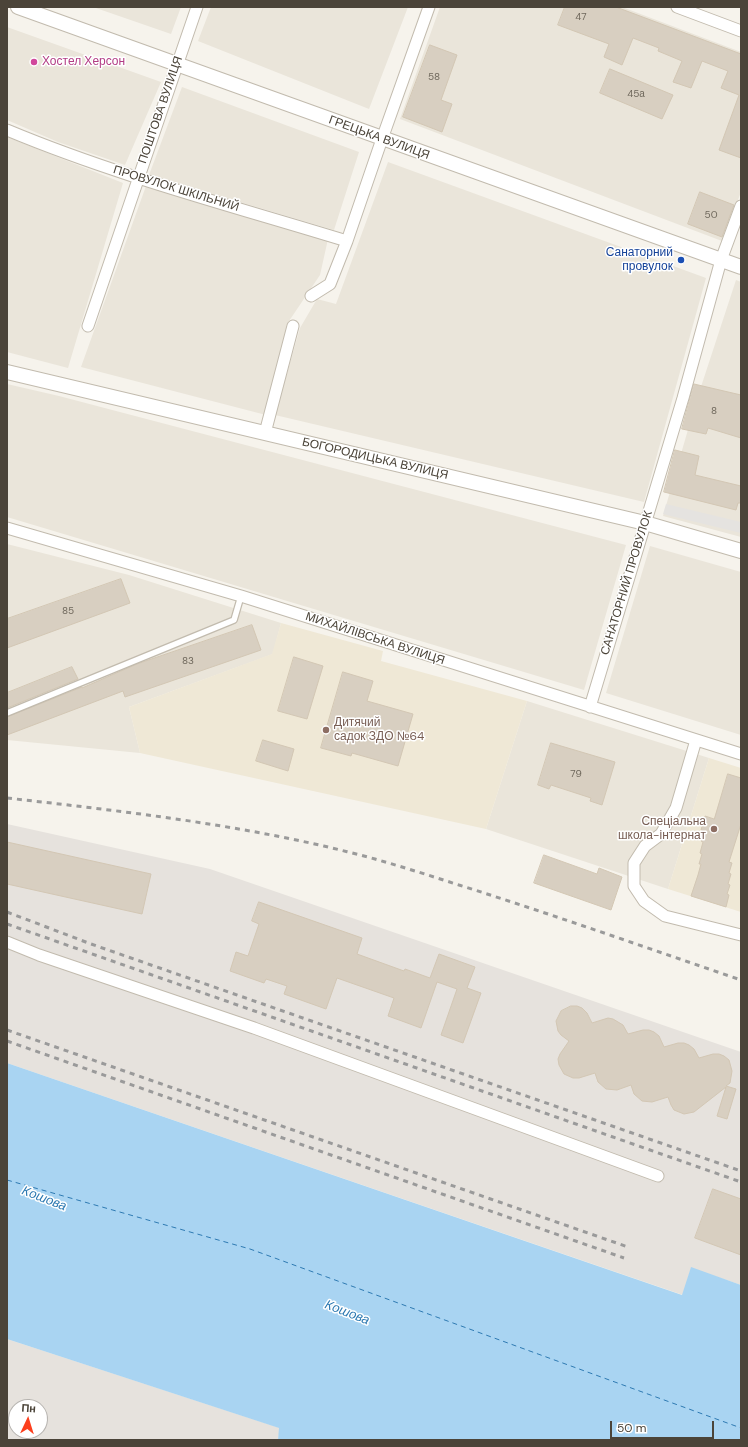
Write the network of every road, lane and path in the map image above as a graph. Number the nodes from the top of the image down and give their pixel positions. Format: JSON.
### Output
{"nodes":[{"id":1,"x":18,"y":7,"type":"edge"},
{"id":2,"x":197,"y":7,"type":"edge"},
{"id":3,"x":429,"y":7,"type":"edge"},
{"id":4,"x":677,"y":7,"type":"edge"},
{"id":5,"x":741,"y":31,"type":"edge"},
{"id":6,"x":177,"y":64,"type":"junction"},
{"id":7,"x":7,"y":130,"type":"edge"},
{"id":8,"x":382,"y":139,"type":"junction"},
{"id":9,"x":138,"y":178,"type":"junction"},
{"id":10,"x":741,"y":206,"type":"edge"},
{"id":11,"x":347,"y":241,"type":"junction"},
{"id":12,"x":721,"y":260,"type":"junction"},
{"id":13,"x":741,"y":267,"type":"edge"},
{"id":14,"x":311,"y":296,"type":"dead end"},
{"id":15,"x":88,"y":326,"type":"dead end"},
{"id":16,"x":293,"y":326,"type":"dead end"},
{"id":17,"x":7,"y":372,"type":"edge"},
{"id":18,"x":265,"y":433,"type":"junction"},
{"id":19,"x":645,"y":523,"type":"junction"},
{"id":20,"x":7,"y":528,"type":"edge"},
{"id":21,"x":741,"y":551,"type":"edge"},
{"id":22,"x":241,"y":596,"type":"junction"},
{"id":23,"x":590,"y":707,"type":"junction"},
{"id":24,"x":7,"y":713,"type":"edge"},
{"id":25,"x":696,"y":740,"type":"junction"},
{"id":26,"x":741,"y":754,"type":"edge"},
{"id":27,"x":741,"y":935,"type":"edge"},
{"id":28,"x":7,"y":942,"type":"edge"},
{"id":29,"x":658,"y":1176,"type":"dead end"}],
"edges":[{"from":1,"to":6,"type":"street","name":"ГРЕЦЬКА ВУЛИЦЯ"},
{"from":2,"to":6,"type":"street","name":"ПОШТОВА ВУЛИЦЯ"},
{"from":3,"to":8,"type":"street"},
{"from":4,"to":5,"type":"street"},
{"from":6,"to":8,"type":"street","name":"ГРЕЦЬКА ВУЛИЦЯ"},
{"from":6,"to":9,"type":"street","name":"ПОШТОВА ВУЛИЦЯ"},
{"from":7,"to":9,"type":"street","name":"ПРОВУЛОК ШКІЛЬНИЙ"},
{"from":8,"to":11,"type":"street"},
{"from":8,"to":12,"type":"street","name":"ГРЕЦЬКА ВУЛИЦЯ"},
{"from":9,"to":11,"type":"street","name":"ПРОВУЛОК ШКІЛЬНИЙ"},
{"from":9,"to":15,"type":"street","name":"ПОШТОВА ВУЛИЦЯ"},
{"from":10,"to":12,"type":"street","name":"САНАТОРНИЙ ПРОВУЛОК"},
{"from":11,"to":14,"type":"street"},
{"from":12,"to":13,"type":"street","name":"ГРЕЦЬКА ВУЛИЦЯ"},
{"from":12,"to":19,"type":"street","name":"САНАТОРНИЙ ПРОВУЛОК"},
{"from":16,"to":18,"type":"street"},
{"from":17,"to":18,"type":"street","name":"БОГОРОДИЦЬКА ВУЛИЦЯ"},
{"from":18,"to":19,"type":"street","name":"БОГОРОДИЦЬКА ВУЛИЦЯ"},
{"from":19,"to":21,"type":"street","name":"БОГОРОДИЦЬКА ВУЛИЦЯ"},
{"from":19,"to":23,"type":"street","name":"САНАТОРНИЙ ПРОВУЛОК"},
{"from":20,"to":22,"type":"street","name":"МИХАЙЛІВСЬКА ВУЛИЦЯ"},
{"from":22,"to":23,"type":"street","name":"МИХАЙЛІВСЬКА ВУЛИЦЯ"},
{"from":22,"to":24,"type":"lane"},
{"from":23,"to":25,"type":"street","name":"МИХАЙЛІВСЬКА ВУЛИЦЯ"},
{"from":25,"to":26,"type":"street","name":"МИХАЙЛІВСЬКА ВУЛИЦЯ"},
{"from":25,"to":27,"type":"street"},
{"from":28,"to":29,"type":"street"}]}
